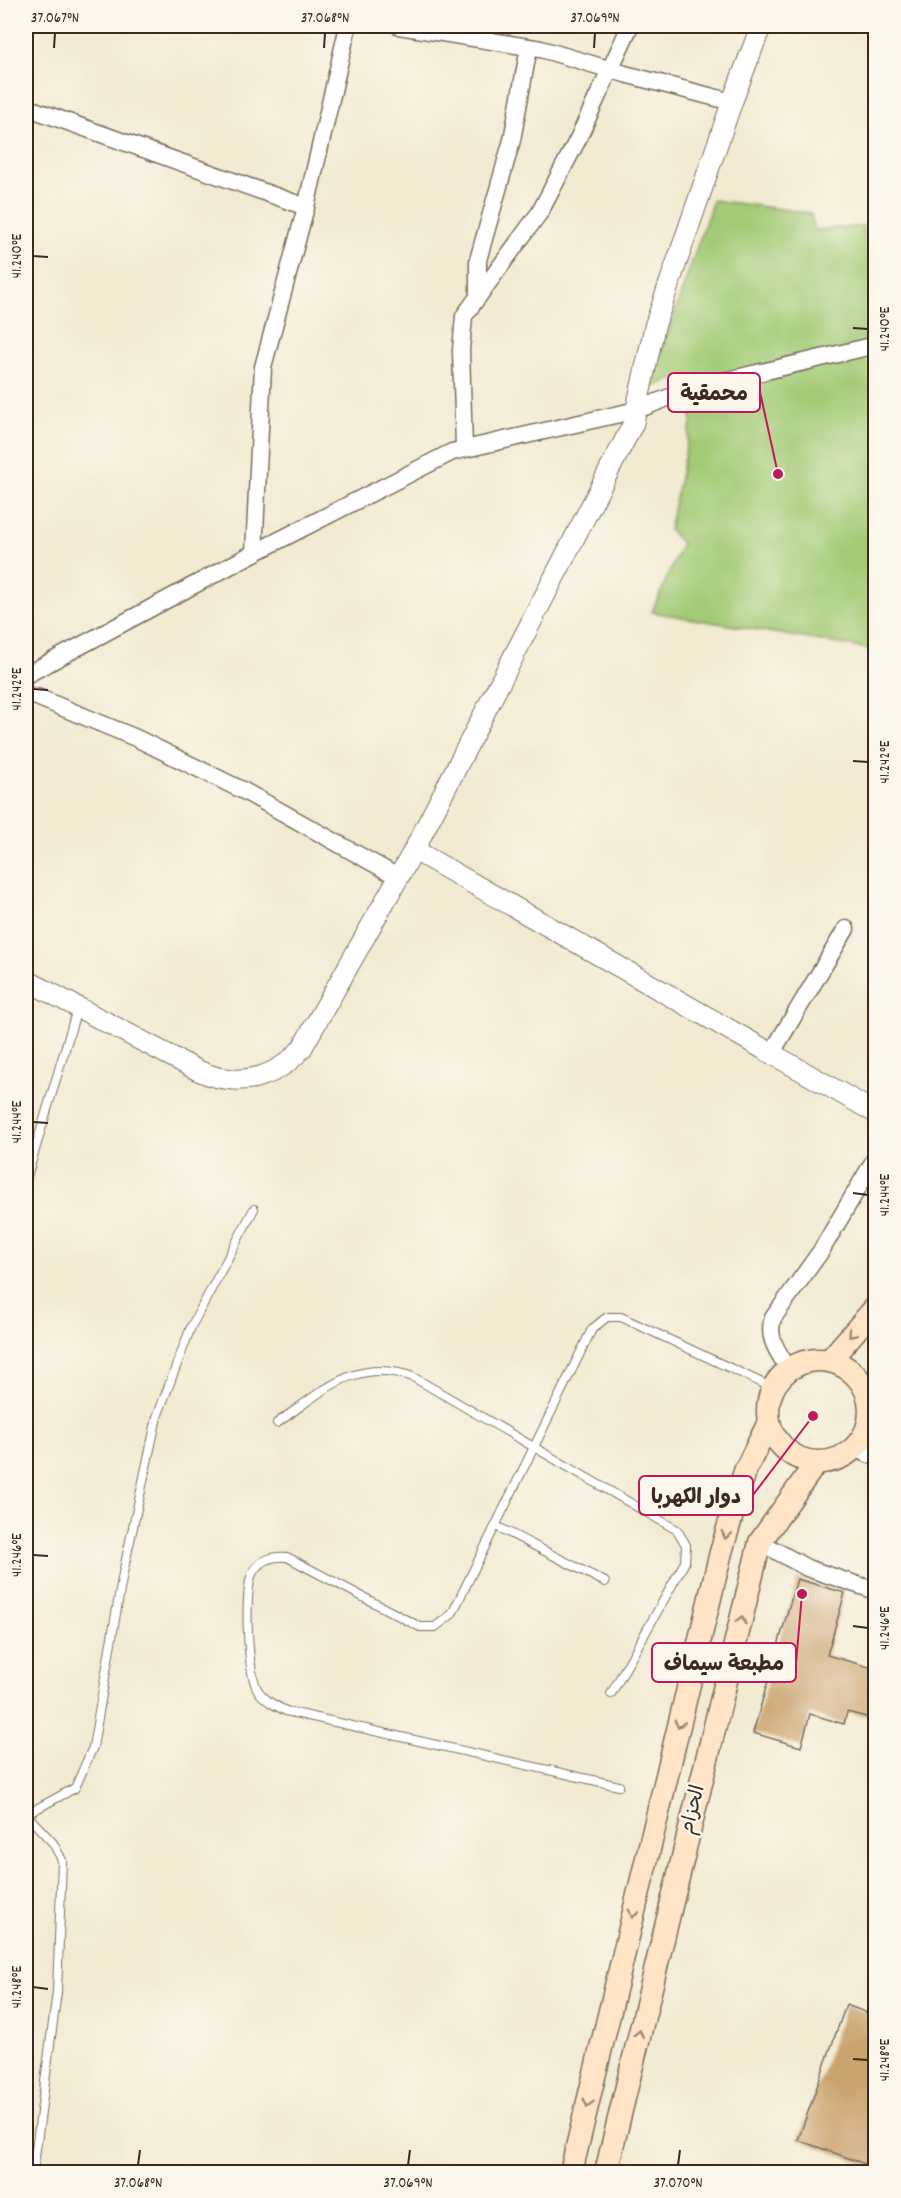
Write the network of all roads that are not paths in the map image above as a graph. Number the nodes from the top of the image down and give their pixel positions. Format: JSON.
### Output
{"nodes":[{"id":1,"x":348,"y":26,"type":"edge"},
{"id":2,"x":399,"y":26,"type":"edge"},
{"id":3,"x":630,"y":26,"type":"edge"},
{"id":4,"x":761,"y":26,"type":"edge"},
{"id":5,"x":529,"y":47,"type":"junction"},
{"id":6,"x":608,"y":69,"type":"junction"},
{"id":7,"x":732,"y":102,"type":"junction"},
{"id":8,"x":26,"y":107,"type":"edge"},
{"id":9,"x":306,"y":207,"type":"junction"},
{"id":10,"x":478,"y":297,"type":"junction"},
{"id":11,"x":876,"y":345,"type":"edge"},
{"id":12,"x":637,"y":410,"type":"junction"},
{"id":13,"x":464,"y":448,"type":"junction"},
{"id":14,"x":254,"y":553,"type":"junction"},
{"id":15,"x":26,"y":675,"type":"edge"},
{"id":16,"x":26,"y":695,"type":"edge"},
{"id":17,"x":414,"y":850,"type":"junction"},
{"id":18,"x":398,"y":877,"type":"junction"},
{"id":19,"x":846,"y":929,"type":"dead end"},
{"id":20,"x":26,"y":980,"type":"edge"},
{"id":21,"x":77,"y":1009,"type":"junction"},
{"id":22,"x":771,"y":1054,"type":"junction"},
{"id":23,"x":876,"y":1113,"type":"edge"},
{"id":24,"x":876,"y":1157,"type":"edge"},
{"id":25,"x":26,"y":1180,"type":"edge"},
{"id":26,"x":254,"y":1209,"type":"dead end"},
{"id":27,"x":876,"y":1307,"type":"edge"},
{"id":28,"x":829,"y":1361,"type":"junction"},
{"id":29,"x":789,"y":1370,"type":"junction"},
{"id":30,"x":773,"y":1388,"type":"junction"},
{"id":31,"x":873,"y":1399,"type":"edge"},
{"id":32,"x":769,"y":1422,"type":"junction"},
{"id":33,"x":277,"y":1423,"type":"dead end"},
{"id":34,"x":868,"y":1444,"type":"edge"},
{"id":35,"x":534,"y":1450,"type":"junction"},
{"id":36,"x":816,"y":1463,"type":"junction"},
{"id":37,"x":496,"y":1526,"type":"junction"},
{"id":38,"x":760,"y":1542,"type":"junction"},
{"id":39,"x":605,"y":1582,"type":"dead end"},
{"id":40,"x":876,"y":1591,"type":"edge"},
{"id":41,"x":611,"y":1694,"type":"dead end"},
{"id":42,"x":619,"y":1786,"type":"dead end"},
{"id":43,"x":26,"y":1814,"type":"edge"},
{"id":44,"x":33,"y":2172,"type":"edge"},
{"id":45,"x":571,"y":2172,"type":"edge"},
{"id":46,"x":606,"y":2172,"type":"edge"}],
"edges":[{"from":1,"to":9,"type":"street"},
{"from":2,"to":5,"type":"street"},
{"from":3,"to":6,"type":"street"},
{"from":4,"to":7,"type":"street"},
{"from":5,"to":6,"type":"street"},
{"from":5,"to":10,"type":"street"},
{"from":6,"to":7,"type":"street"},
{"from":6,"to":10,"type":"street"},
{"from":7,"to":12,"type":"street"},
{"from":8,"to":9,"type":"street"},
{"from":9,"to":14,"type":"street"},
{"from":10,"to":13,"type":"street"},
{"from":11,"to":12,"type":"street"},
{"from":12,"to":13,"type":"street"},
{"from":12,"to":17,"type":"street"},
{"from":13,"to":14,"type":"street"},
{"from":14,"to":15,"type":"street"},
{"from":16,"to":18,"type":"street"},
{"from":17,"to":18,"type":"street"},
{"from":17,"to":22,"type":"street"},
{"from":18,"to":21,"type":"street"},
{"from":19,"to":22,"type":"street"},
{"from":20,"to":21,"type":"street"},
{"from":21,"to":25,"type":"lane"},
{"from":22,"to":23,"type":"street"},
{"from":24,"to":29,"type":"street"},
{"from":26,"to":43,"type":"lane"},
{"from":27,"to":28,"type":"main road","one_way":true},
{"from":28,"to":29,"type":"main road"},
{"from":28,"to":31,"type":"main road"},
{"from":29,"to":30,"type":"main road"},
{"from":30,"to":32,"type":"main road"},
{"from":30,"to":35,"type":"lane"},
{"from":31,"to":34,"type":"main road"},
{"from":32,"to":36,"type":"main road"},
{"from":32,"to":45,"type":"main road","one_way":true},
{"from":33,"to":35,"type":"lane"},
{"from":34,"to":36,"type":"main road"},
{"from":35,"to":37,"type":"lane"},
{"from":35,"to":41,"type":"lane"},
{"from":36,"to":38,"type":"main road","name":"الحزام"},
{"from":37,"to":39,"type":"lane"},
{"from":37,"to":42,"type":"lane"},
{"from":38,"to":40,"type":"street"},
{"from":46,"to":38,"type":"main road","name":"الحزام","one_way":true},
{"from":43,"to":44,"type":"lane"}]}
